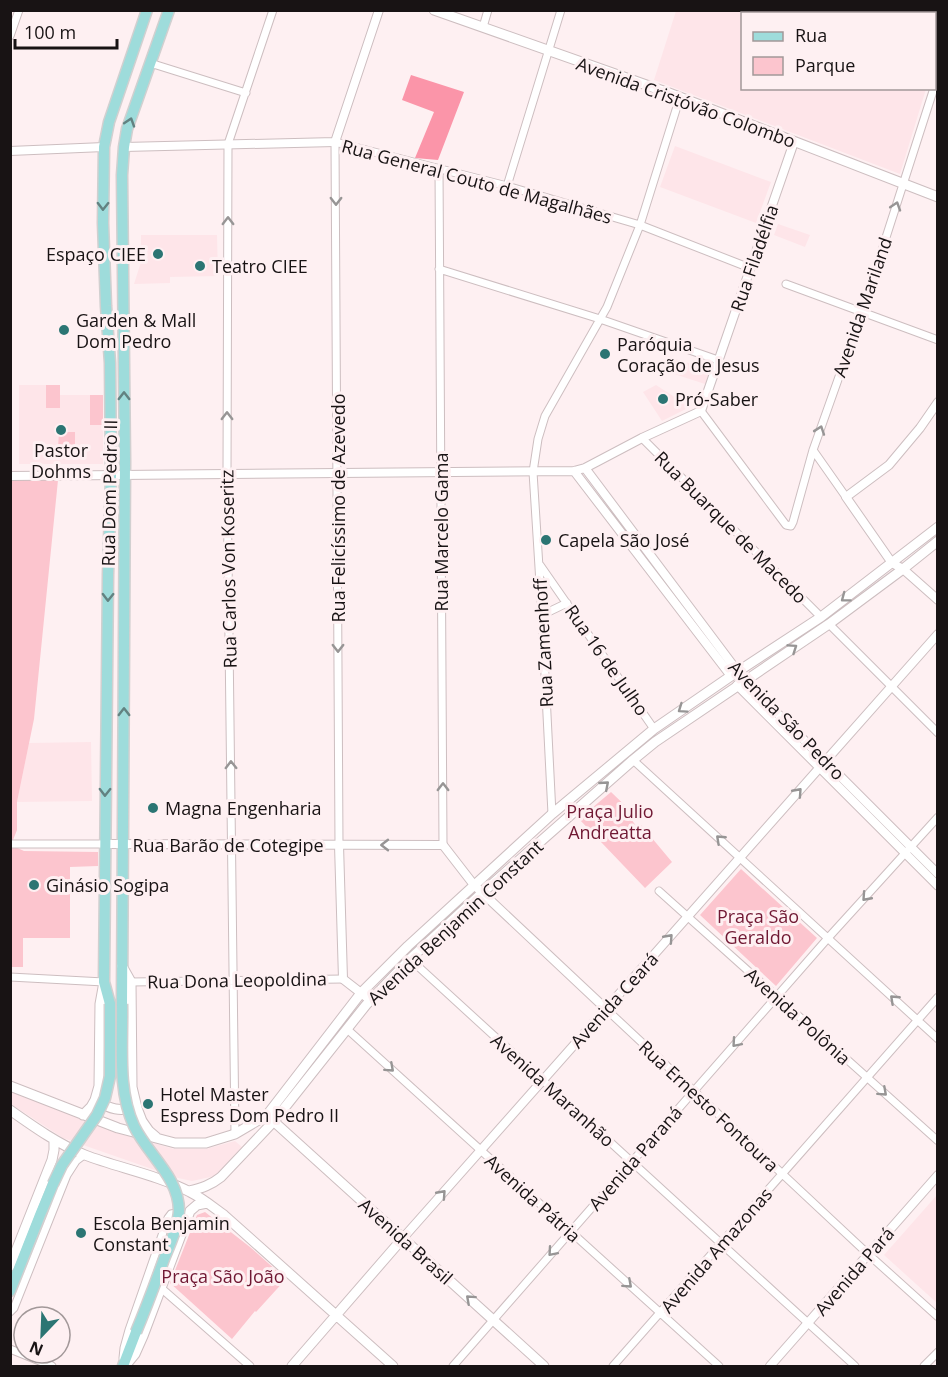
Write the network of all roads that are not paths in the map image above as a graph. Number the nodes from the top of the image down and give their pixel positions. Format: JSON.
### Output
{"nodes":[{"id":1,"x":19,"y":10,"type":"edge"},
{"id":2,"x":147,"y":10,"type":"edge"},
{"id":3,"x":169,"y":10,"type":"edge"},
{"id":4,"x":273,"y":10,"type":"edge"},
{"id":5,"x":379,"y":10,"type":"edge"},
{"id":6,"x":434,"y":10,"type":"edge"},
{"id":7,"x":488,"y":10,"type":"edge"},
{"id":8,"x":561,"y":10,"type":"edge"},
{"id":9,"x":483,"y":27,"type":"junction"},
{"id":10,"x":10,"y":36,"type":"edge"},
{"id":11,"x":548,"y":51,"type":"junction"},
{"id":12,"x":150,"y":63,"type":"junction"},
{"id":13,"x":246,"y":93,"type":"junction"},
{"id":14,"x":680,"y":98,"type":"junction"},
{"id":15,"x":934,"y":102,"type":"edge"},
{"id":16,"x":335,"y":142,"type":"junction"},
{"id":17,"x":794,"y":142,"type":"junction"},
{"id":18,"x":228,"y":144,"type":"junction"},
{"id":19,"x":104,"y":147,"type":"junction"},
{"id":20,"x":124,"y":147,"type":"junction"},
{"id":21,"x":10,"y":151,"type":"edge"},
{"id":22,"x":439,"y":168,"type":"junction"},
{"id":23,"x":903,"y":184,"type":"junction"},
{"id":24,"x":507,"y":186,"type":"junction"},
{"id":25,"x":938,"y":197,"type":"edge"},
{"id":26,"x":640,"y":225,"type":"junction"},
{"id":27,"x":750,"y":268,"type":"junction"},
{"id":28,"x":439,"y":269,"type":"junction"},
{"id":29,"x":786,"y":284,"type":"dead end"},
{"id":30,"x":862,"y":312,"type":"junction"},
{"id":31,"x":600,"y":319,"type":"junction"},
{"id":32,"x":938,"y":340,"type":"edge"},
{"id":33,"x":718,"y":360,"type":"junction"},
{"id":34,"x":938,"y":402,"type":"edge"},
{"id":35,"x":701,"y":411,"type":"junction"},
{"id":36,"x":642,"y":438,"type":"junction"},
{"id":37,"x":813,"y":450,"type":"junction"},
{"id":38,"x":585,"y":468,"type":"junction"},
{"id":39,"x":574,"y":471,"type":"junction"},
{"id":40,"x":440,"y":472,"type":"junction"},
{"id":41,"x":533,"y":472,"type":"junction"},
{"id":42,"x":338,"y":474,"type":"junction"},
{"id":43,"x":227,"y":475,"type":"junction"},
{"id":44,"x":10,"y":476,"type":"edge"},
{"id":45,"x":111,"y":476,"type":"junction"},
{"id":46,"x":124,"y":476,"type":"junction"},
{"id":47,"x":846,"y":497,"type":"junction"},
{"id":48,"x":611,"y":503,"type":"junction"},
{"id":49,"x":603,"y":509,"type":"junction"},
{"id":50,"x":938,"y":527,"type":"edge"},
{"id":51,"x":632,"y":531,"type":"junction"},
{"id":52,"x":623,"y":536,"type":"junction"},
{"id":53,"x":938,"y":541,"type":"edge"},
{"id":54,"x":538,"y":562,"type":"junction"},
{"id":55,"x":650,"y":562,"type":"junction"},
{"id":56,"x":892,"y":563,"type":"junction"},
{"id":57,"x":903,"y":569,"type":"junction"},
{"id":58,"x":938,"y":600,"type":"edge"},
{"id":59,"x":567,"y":603,"type":"junction"},
{"id":60,"x":542,"y":615,"type":"junction"},
{"id":61,"x":821,"y":616,"type":"junction"},
{"id":62,"x":830,"y":624,"type":"junction"},
{"id":63,"x":938,"y":634,"type":"edge"},
{"id":64,"x":734,"y":674,"type":"junction"},
{"id":65,"x":741,"y":683,"type":"junction"},
{"id":66,"x":891,"y":686,"type":"junction"},
{"id":67,"x":654,"y":729,"type":"junction"},
{"id":68,"x":938,"y":733,"type":"edge"},
{"id":69,"x":633,"y":760,"type":"junction"},
{"id":70,"x":823,"y":765,"type":"junction"},
{"id":71,"x":552,"y":814,"type":"junction"},
{"id":72,"x":938,"y":817,"type":"edge"},
{"id":73,"x":12,"y":844,"type":"edge"},
{"id":74,"x":105,"y":844,"type":"junction"},
{"id":75,"x":123,"y":844,"type":"junction"},
{"id":76,"x":232,"y":845,"type":"junction"},
{"id":77,"x":339,"y":845,"type":"junction"},
{"id":78,"x":443,"y":845,"type":"junction"},
{"id":79,"x":908,"y":851,"type":"junction"},
{"id":80,"x":740,"y":858,"type":"junction"},
{"id":81,"x":938,"y":874,"type":"edge"},
{"id":82,"x":474,"y":885,"type":"junction"},
{"id":83,"x":938,"y":886,"type":"edge"},
{"id":84,"x":659,"y":891,"type":"dead end"},
{"id":85,"x":482,"y":893,"type":"junction"},
{"id":86,"x":688,"y":917,"type":"junction"},
{"id":87,"x":828,"y":938,"type":"junction"},
{"id":88,"x":410,"y":959,"type":"junction"},
{"id":89,"x":122,"y":966,"type":"junction"},
{"id":90,"x":10,"y":977,"type":"edge"},
{"id":91,"x":343,"y":979,"type":"junction"},
{"id":92,"x":234,"y":980,"type":"junction"},
{"id":93,"x":104,"y":982,"type":"junction"},
{"id":94,"x":131,"y":982,"type":"junction"},
{"id":95,"x":361,"y":993,"type":"junction"},
{"id":96,"x":777,"y":997,"type":"junction"},
{"id":97,"x":938,"y":997,"type":"edge"},
{"id":98,"x":370,"y":1000,"type":"junction"},
{"id":99,"x":606,"y":1009,"type":"junction"},
{"id":100,"x":917,"y":1020,"type":"junction"},
{"id":101,"x":347,"y":1029,"type":"junction"},
{"id":102,"x":938,"y":1039,"type":"edge"},
{"id":103,"x":867,"y":1078,"type":"junction"},
{"id":104,"x":543,"y":1080,"type":"junction"},
{"id":105,"x":10,"y":1086,"type":"edge"},
{"id":106,"x":694,"y":1091,"type":"junction"},
{"id":107,"x":95,"y":1100,"type":"junction"},
{"id":108,"x":137,"y":1107,"type":"junction"},
{"id":109,"x":10,"y":1110,"type":"edge"},
{"id":110,"x":83,"y":1115,"type":"junction"},
{"id":111,"x":271,"y":1118,"type":"junction"},
{"id":112,"x":235,"y":1134,"type":"junction"},
{"id":113,"x":158,"y":1139,"type":"junction"},
{"id":114,"x":54,"y":1140,"type":"junction"},
{"id":115,"x":938,"y":1141,"type":"edge"},
{"id":116,"x":480,"y":1150,"type":"junction"},
{"id":117,"x":84,"y":1155,"type":"junction"},
{"id":118,"x":632,"y":1161,"type":"junction"},
{"id":119,"x":782,"y":1174,"type":"junction"},
{"id":120,"x":938,"y":1175,"type":"edge"},
{"id":121,"x":189,"y":1191,"type":"junction"},
{"id":122,"x":207,"y":1203,"type":"junction"},
{"id":123,"x":190,"y":1211,"type":"junction"},
{"id":124,"x":570,"y":1232,"type":"junction"},
{"id":125,"x":403,"y":1238,"type":"junction"},
{"id":126,"x":721,"y":1244,"type":"junction"},
{"id":127,"x":868,"y":1254,"type":"junction"},
{"id":128,"x":10,"y":1266,"type":"edge"},
{"id":129,"x":161,"y":1288,"type":"junction"},
{"id":130,"x":10,"y":1291,"type":"edge"},
{"id":131,"x":10,"y":1312,"type":"edge"},
{"id":132,"x":660,"y":1313,"type":"junction"},
{"id":133,"x":336,"y":1315,"type":"junction"},
{"id":134,"x":938,"y":1317,"type":"edge"},
{"id":135,"x":493,"y":1320,"type":"junction"},
{"id":136,"x":808,"y":1323,"type":"junction"},
{"id":137,"x":10,"y":1349,"type":"edge"},
{"id":138,"x":938,"y":1352,"type":"edge"},
{"id":139,"x":52,"y":1366,"type":"edge"},
{"id":140,"x":123,"y":1366,"type":"edge"},
{"id":141,"x":250,"y":1366,"type":"edge"},
{"id":142,"x":292,"y":1366,"type":"edge"},
{"id":143,"x":393,"y":1366,"type":"edge"},
{"id":144,"x":453,"y":1366,"type":"edge"},
{"id":145,"x":544,"y":1366,"type":"edge"},
{"id":146,"x":614,"y":1366,"type":"edge"},
{"id":147,"x":719,"y":1366,"type":"edge"},
{"id":148,"x":770,"y":1366,"type":"edge"},
{"id":149,"x":855,"y":1366,"type":"edge"},
{"id":150,"x":924,"y":1366,"type":"edge"}],
"edges":[{"from":1,"to":10,"type":"street"},
{"from":2,"to":19,"type":"main road","name":"Rua Dom Pedro II"},
{"from":3,"to":12,"type":"main road","name":"Rua Dom Pedro II"},
{"from":4,"to":13,"type":"street","name":"Rua Carlos Von Koseritz"},
{"from":5,"to":16,"type":"street","name":"Rua Felicíssimo de Azevedo"},
{"from":6,"to":9,"type":"main road","name":"Avenida Cristóvão Colombo"},
{"from":7,"to":9,"type":"street"},
{"from":8,"to":11,"type":"street"},
{"from":9,"to":11,"type":"main road","name":"Avenida Cristóvão Colombo"},
{"from":11,"to":14,"type":"main road","name":"Avenida Cristóvão Colombo"},
{"from":11,"to":24,"type":"street"},
{"from":12,"to":13,"type":"street"},
{"from":20,"to":12,"type":"main road","name":"Rua Dom Pedro II","one_way":true},
{"from":13,"to":18,"type":"street","name":"Rua Carlos Von Koseritz"},
{"from":14,"to":17,"type":"main road","name":"Avenida Cristóvão Colombo"},
{"from":14,"to":26,"type":"street","name":"Rua Zamenhoff"},
{"from":15,"to":23,"type":"street","name":"Avenida Mariland"},
{"from":16,"to":18,"type":"street","name":"Rua General Couto de Magalhães"},
{"from":16,"to":22,"type":"street","name":"Rua General Couto de Magalhães"},
{"from":16,"to":42,"type":"street","name":"Rua Felicíssimo de Azevedo","one_way":true},
{"from":17,"to":23,"type":"main road","name":"Avenida Cristóvão Colombo"},
{"from":17,"to":27,"type":"street","name":"Rua Filadélfia"},
{"from":18,"to":20,"type":"street","name":"Rua General Couto de Magalhães"},
{"from":43,"to":18,"type":"street","name":"Rua Carlos Von Koseritz","one_way":true},
{"from":19,"to":21,"type":"street"},
{"from":19,"to":45,"type":"main road","name":"Rua Dom Pedro II","one_way":true},
{"from":46,"to":20,"type":"main road","name":"Rua Dom Pedro II","one_way":true},
{"from":22,"to":24,"type":"street","name":"Rua General Couto de Magalhães"},
{"from":22,"to":28,"type":"street","name":"Rua Marcelo Gama"},
{"from":23,"to":25,"type":"main road","name":"Avenida Cristóvão Colombo"},
{"from":30,"to":23,"type":"street","name":"Avenida Mariland","one_way":true},
{"from":24,"to":26,"type":"street","name":"Rua General Couto de Magalhães"},
{"from":26,"to":27,"type":"street","name":"Rua General Couto de Magalhães"},
{"from":26,"to":31,"type":"street","name":"Rua Zamenhoff"},
{"from":27,"to":33,"type":"street","name":"Rua Filadélfia"},
{"from":28,"to":31,"type":"street"},
{"from":28,"to":40,"type":"street","name":"Rua Marcelo Gama"},
{"from":29,"to":30,"type":"street"},
{"from":30,"to":32,"type":"street"},
{"from":37,"to":30,"type":"street","name":"Avenida Mariland","one_way":true},
{"from":31,"to":33,"type":"street"},
{"from":31,"to":41,"type":"street","name":"Rua Zamenhoff"},
{"from":33,"to":35,"type":"street","name":"Rua Filadélfia"},
{"from":34,"to":47,"type":"street"},
{"from":35,"to":36,"type":"street"},
{"from":35,"to":37,"type":"street","name":"Avenida Mariland"},
{"from":36,"to":38,"type":"street"},
{"from":36,"to":61,"type":"street","name":"Rua Buarque de Macedo"},
{"from":37,"to":47,"type":"street"},
{"from":38,"to":39,"type":"street"},
{"from":38,"to":48,"type":"street","name":"Avenida São Pedro"},
{"from":39,"to":41,"type":"street"},
{"from":39,"to":49,"type":"street","name":"Avenida São Pedro"},
{"from":40,"to":41,"type":"street"},
{"from":40,"to":42,"type":"street"},
{"from":78,"to":40,"type":"street","name":"Rua Marcelo Gama","one_way":true},
{"from":41,"to":54,"type":"street","name":"Rua Zamenhoff"},
{"from":42,"to":43,"type":"street"},
{"from":42,"to":77,"type":"street","name":"Rua Felicíssimo de Azevedo","one_way":true},
{"from":43,"to":46,"type":"street"},
{"from":76,"to":43,"type":"street","name":"Rua Carlos Von Koseritz","one_way":true},
{"from":44,"to":45,"type":"street"},
{"from":45,"to":46,"type":"street"},
{"from":45,"to":74,"type":"main road","name":"Rua Dom Pedro II","one_way":true},
{"from":75,"to":46,"type":"main road","name":"Rua Dom Pedro II","one_way":true},
{"from":47,"to":56,"type":"street"},
{"from":48,"to":49,"type":"street"},
{"from":48,"to":51,"type":"street","name":"Avenida São Pedro"},
{"from":49,"to":52,"type":"street","name":"Avenida São Pedro"},
{"from":50,"to":56,"type":"main road","name":"Avenida Benjamin Constant"},
{"from":51,"to":52,"type":"street"},
{"from":51,"to":55,"type":"street","name":"Avenida São Pedro"},
{"from":52,"to":55,"type":"street","name":"Avenida São Pedro"},
{"from":53,"to":57,"type":"main road","name":"Avenida Benjamin Constant"},
{"from":54,"to":59,"type":"street","name":"Rua 16 de Julho"},
{"from":54,"to":60,"type":"street","name":"Rua Zamenhoff"},
{"from":55,"to":64,"type":"street","name":"Avenida São Pedro"},
{"from":56,"to":57,"type":"street"},
{"from":56,"to":61,"type":"main road","name":"Avenida Benjamin Constant","one_way":true},
{"from":57,"to":58,"type":"street"},
{"from":57,"to":62,"type":"main road","name":"Avenida Benjamin Constant"},
{"from":59,"to":60,"type":"street"},
{"from":59,"to":67,"type":"street","name":"Rua 16 de Julho"},
{"from":60,"to":71,"type":"street","name":"Rua Zamenhoff"},
{"from":61,"to":64,"type":"main road","name":"Avenida Benjamin Constant"},
{"from":65,"to":62,"type":"main road","name":"Avenida Benjamin Constant","one_way":true},
{"from":62,"to":66,"type":"street"},
{"from":63,"to":66,"type":"street","name":"Avenida Ceará"},
{"from":64,"to":65,"type":"street","name":"Avenida São Pedro"},
{"from":64,"to":67,"type":"main road","name":"Avenida Benjamin Constant","one_way":true},
{"from":65,"to":69,"type":"main road","name":"Avenida Benjamin Constant"},
{"from":65,"to":70,"type":"street","name":"Avenida São Pedro"},
{"from":66,"to":68,"type":"street"},
{"from":66,"to":70,"type":"street","name":"Avenida Ceará"},
{"from":67,"to":71,"type":"main road","name":"Avenida Benjamin Constant"},
{"from":80,"to":69,"type":"street","one_way":true},
{"from":85,"to":69,"type":"main road","name":"Avenida Benjamin Constant","one_way":true},
{"from":70,"to":79,"type":"street","name":"Avenida São Pedro"},
{"from":80,"to":70,"type":"street","name":"Avenida Ceará","one_way":true},
{"from":71,"to":82,"type":"main road","name":"Avenida Benjamin Constant"},
{"from":72,"to":79,"type":"street","name":"Avenida Paraná"},
{"from":73,"to":74,"type":"street","name":"Rua Barão de Cotegipe"},
{"from":74,"to":75,"type":"street","name":"Rua Barão de Cotegipe"},
{"from":74,"to":93,"type":"main road","name":"Rua Dom Pedro II"},
{"from":75,"to":76,"type":"street","name":"Rua Barão de Cotegipe"},
{"from":75,"to":89,"type":"main road","name":"Rua Dom Pedro II"},
{"from":76,"to":77,"type":"street","name":"Rua Barão de Cotegipe"},
{"from":76,"to":92,"type":"street","name":"Rua Carlos Von Koseritz"},
{"from":78,"to":77,"type":"street","name":"Rua Barão de Cotegipe","one_way":true},
{"from":77,"to":91,"type":"street","name":"Rua Felicíssimo de Azevedo"},
{"from":78,"to":82,"type":"street"},
{"from":79,"to":81,"type":"street","name":"Avenida São Pedro"},
{"from":79,"to":83,"type":"street","name":"Avenida São Pedro"},
{"from":79,"to":87,"type":"street","name":"Avenida Paraná","one_way":true},
{"from":80,"to":86,"type":"street","name":"Avenida Ceará"},
{"from":80,"to":87,"type":"street"},
{"from":82,"to":85,"type":"street","name":"Rua Ernesto Fontoura"},
{"from":82,"to":95,"type":"main road","name":"Avenida Benjamin Constant"},
{"from":84,"to":86,"type":"street","name":"Avenida Polônia"},
{"from":85,"to":88,"type":"main road","name":"Avenida Benjamin Constant"},
{"from":85,"to":99,"type":"street","name":"Rua Ernesto Fontoura"},
{"from":86,"to":96,"type":"street","name":"Avenida Polônia"},
{"from":99,"to":86,"type":"street","name":"Avenida Ceará","one_way":true},
{"from":87,"to":96,"type":"street","name":"Avenida Paraná"},
{"from":100,"to":87,"type":"street","one_way":true},
{"from":88,"to":98,"type":"main road","name":"Avenida Benjamin Constant"},
{"from":88,"to":104,"type":"street","name":"Avenida Maranhão"},
{"from":89,"to":94,"type":"main road","name":"Rua Dom Pedro II"},
{"from":89,"to":140,"type":"main road","name":"Rua Dom Pedro II","bridge":true},
{"from":90,"to":93,"type":"street"},
{"from":91,"to":92,"type":"street","name":"Rua Dona Leopoldina"},
{"from":91,"to":95,"type":"street"},
{"from":92,"to":94,"type":"street","name":"Rua Dona Leopoldina"},
{"from":92,"to":112,"type":"street","name":"Rua Carlos Von Koseritz"},
{"from":93,"to":107,"type":"main road","name":"Rua Dom Pedro II"},
{"from":93,"to":130,"type":"main road","name":"Rua Dom Pedro II","bridge":true},
{"from":94,"to":108,"type":"main road","name":"Rua Dom Pedro II"},
{"from":95,"to":98,"type":"street"},
{"from":95,"to":111,"type":"main road","name":"Avenida Benjamin Constant"},
{"from":96,"to":103,"type":"street","name":"Avenida Polônia"},
{"from":96,"to":106,"type":"street","name":"Avenida Paraná","one_way":true},
{"from":97,"to":100,"type":"street","name":"Avenida Amazonas"},
{"from":98,"to":101,"type":"main road","name":"Avenida Benjamin Constant"},
{"from":99,"to":104,"type":"street","name":"Avenida Ceará"},
{"from":99,"to":106,"type":"street","name":"Rua Ernesto Fontoura"},
{"from":100,"to":102,"type":"street"},
{"from":100,"to":103,"type":"street","name":"Avenida Amazonas"},
{"from":101,"to":111,"type":"main road","name":"Avenida Benjamin Constant"},
{"from":101,"to":116,"type":"street","name":"Avenida Pátria","one_way":true},
{"from":103,"to":115,"type":"street","name":"Avenida Polônia","one_way":true},
{"from":103,"to":119,"type":"street","name":"Avenida Amazonas"},
{"from":104,"to":116,"type":"street","name":"Avenida Ceará"},
{"from":104,"to":118,"type":"street","name":"Avenida Maranhão"},
{"from":105,"to":110,"type":"main road","name":"Avenida Benjamin Constant"},
{"from":106,"to":118,"type":"street","name":"Avenida Paraná"},
{"from":106,"to":119,"type":"street","name":"Rua Ernesto Fontoura"},
{"from":107,"to":108,"type":"main road"},
{"from":107,"to":110,"type":"main road","name":"Rua Dom Pedro II"},
{"from":108,"to":113,"type":"main road","name":"Rua Dom Pedro II"},
{"from":109,"to":114,"type":"main road"},
{"from":110,"to":113,"type":"main road","name":"Avenida Benjamin Constant"},
{"from":111,"to":112,"type":"main road","name":"Avenida Benjamin Constant"},
{"from":111,"to":121,"type":"main road","name":"Avenida Benjamin Constant"},
{"from":111,"to":125,"type":"main road","name":"Avenida Brasil"},
{"from":112,"to":113,"type":"main road","name":"Avenida Benjamin Constant"},
{"from":114,"to":117,"type":"main road"},
{"from":114,"to":128,"type":"main road"},
{"from":116,"to":124,"type":"street","name":"Avenida Pátria"},
{"from":125,"to":116,"type":"street","name":"Avenida Ceará","one_way":true},
{"from":117,"to":121,"type":"main road"},
{"from":117,"to":131,"type":"street"},
{"from":118,"to":124,"type":"street","name":"Avenida Paraná"},
{"from":118,"to":126,"type":"street","name":"Avenida Maranhão"},
{"from":119,"to":126,"type":"street","name":"Avenida Amazonas"},
{"from":119,"to":127,"type":"street","name":"Rua Ernesto Fontoura"},
{"from":120,"to":127,"type":"street","name":"Avenida Pará"},
{"from":121,"to":122,"type":"main road"},
{"from":122,"to":123,"type":"main road"},
{"from":122,"to":133,"type":"main road"},
{"from":123,"to":129,"type":"main road"},
{"from":123,"to":140,"type":"street"},
{"from":124,"to":132,"type":"street","name":"Avenida Pátria","one_way":true},
{"from":124,"to":135,"type":"street","name":"Avenida Paraná","one_way":true},
{"from":125,"to":133,"type":"main road","name":"Avenida Ceará"},
{"from":135,"to":125,"type":"main road","name":"Avenida Brasil","one_way":true},
{"from":126,"to":132,"type":"street","name":"Avenida Amazonas"},
{"from":126,"to":136,"type":"street","name":"Avenida Maranhão"},
{"from":127,"to":134,"type":"street","name":"Rua Ernesto Fontoura"},
{"from":127,"to":136,"type":"street","name":"Avenida Pará"},
{"from":129,"to":140,"type":"main road"},
{"from":129,"to":141,"type":"street"},
{"from":132,"to":146,"type":"street","name":"Avenida Amazonas"},
{"from":132,"to":147,"type":"street","name":"Avenida Pátria"},
{"from":133,"to":142,"type":"main road","name":"Avenida Ceará"},
{"from":133,"to":143,"type":"main road"},
{"from":135,"to":144,"type":"street","name":"Avenida Paraná"},
{"from":135,"to":145,"type":"main road","name":"Avenida Brasil"},
{"from":136,"to":148,"type":"street","name":"Avenida Pará"},
{"from":136,"to":149,"type":"street","name":"Avenida Maranhão"},
{"from":137,"to":139,"type":"street"},
{"from":138,"to":150,"type":"street"}]}
